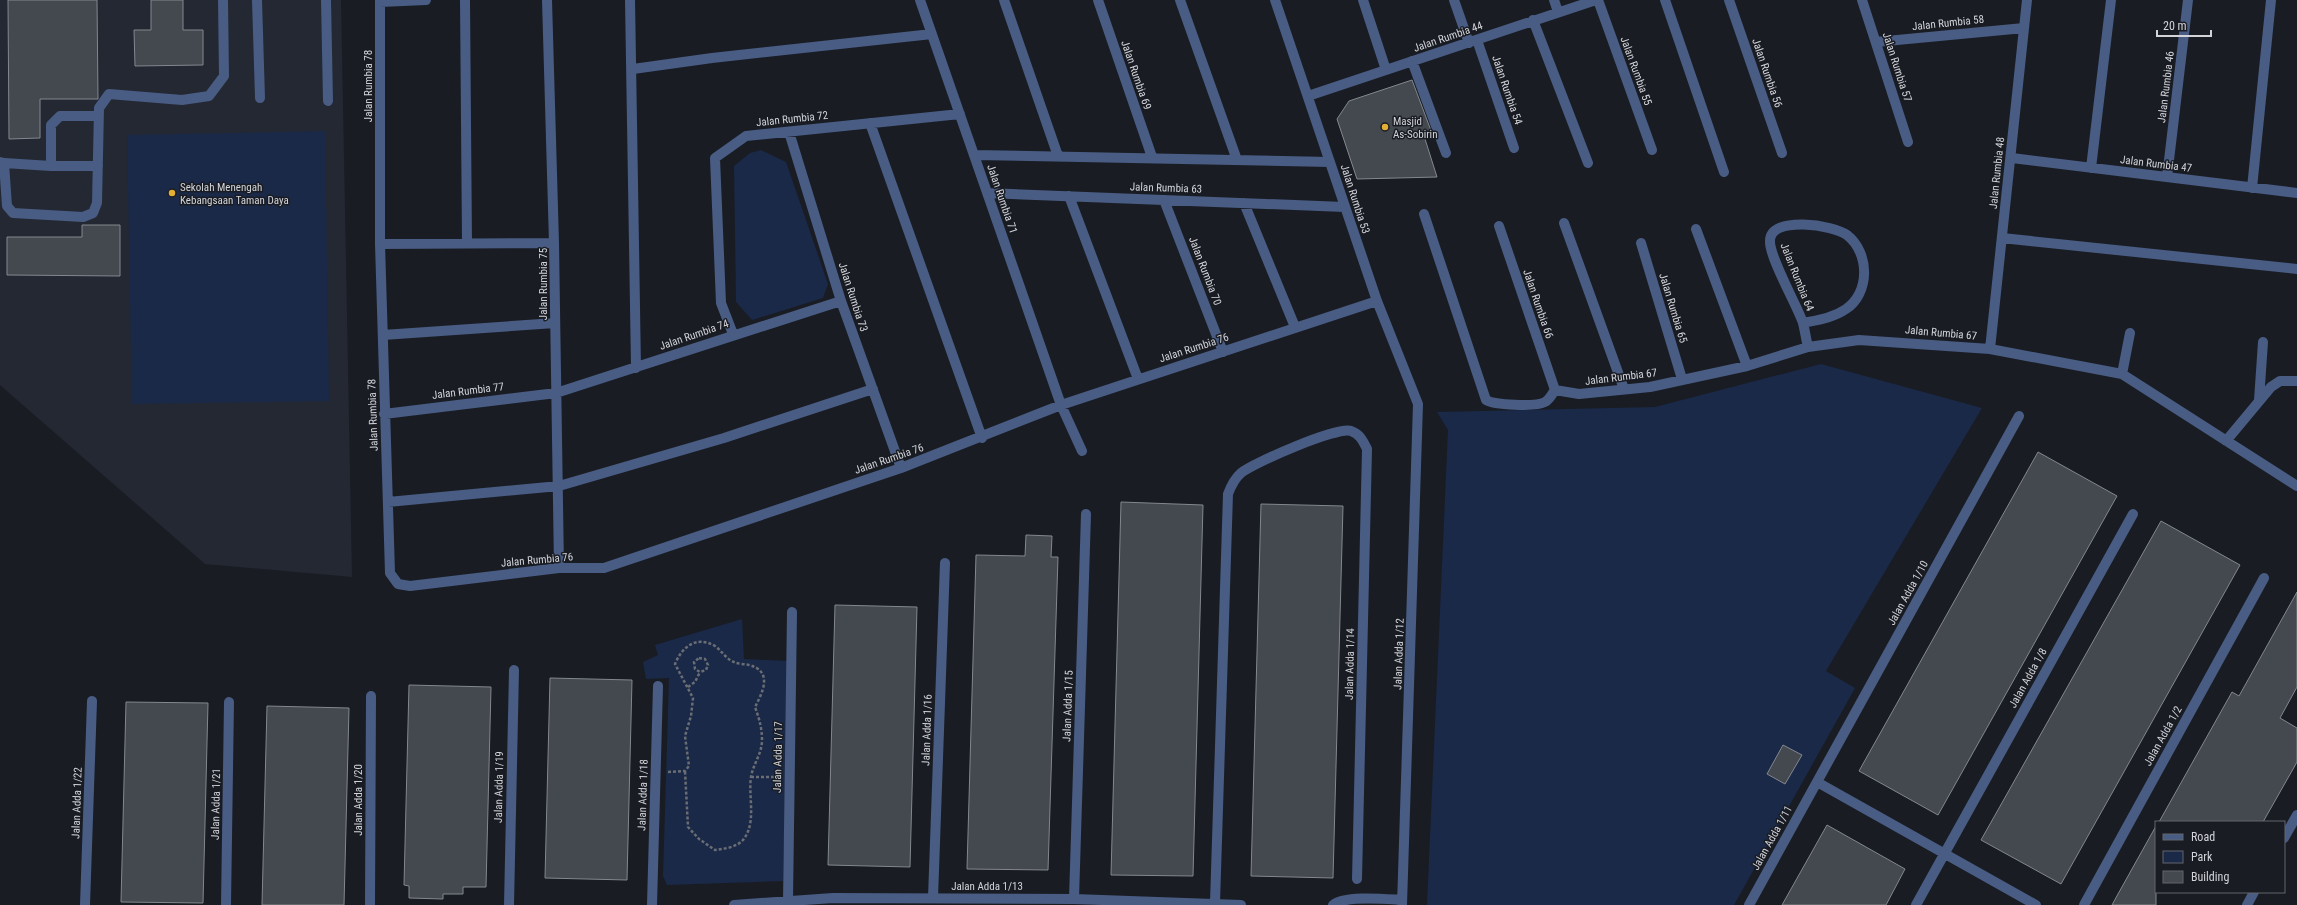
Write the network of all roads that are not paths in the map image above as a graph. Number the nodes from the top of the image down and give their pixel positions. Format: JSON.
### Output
{"nodes":[{"id":1,"x":223,"y":0,"type":"edge"},
{"id":2,"x":257,"y":0,"type":"edge"},
{"id":3,"x":326,"y":0,"type":"edge"},
{"id":4,"x":426,"y":0,"type":"edge"},
{"id":5,"x":465,"y":0,"type":"edge"},
{"id":6,"x":547,"y":0,"type":"edge"},
{"id":7,"x":630,"y":0,"type":"edge"},
{"id":8,"x":920,"y":0,"type":"edge"},
{"id":9,"x":1004,"y":0,"type":"edge"},
{"id":10,"x":1098,"y":0,"type":"edge"},
{"id":11,"x":1180,"y":0,"type":"edge"},
{"id":12,"x":1275,"y":0,"type":"edge"},
{"id":13,"x":1363,"y":0,"type":"edge"},
{"id":14,"x":1454,"y":0,"type":"edge"},
{"id":15,"x":1554,"y":0,"type":"edge"},
{"id":16,"x":1597,"y":0,"type":"edge"},
{"id":17,"x":1665,"y":0,"type":"edge"},
{"id":18,"x":1729,"y":0,"type":"edge"},
{"id":19,"x":1862,"y":0,"type":"edge"},
{"id":20,"x":2027,"y":0,"type":"edge"},
{"id":21,"x":2111,"y":0,"type":"edge"},
{"id":22,"x":2188,"y":0,"type":"edge"},
{"id":23,"x":2271,"y":0,"type":"edge"},
{"id":24,"x":380,"y":1,"type":"edge"},
{"id":25,"x":1558,"y":12,"type":"junction"},
{"id":26,"x":1533,"y":20,"type":"junction"},
{"id":27,"x":2024,"y":28,"type":"junction"},
{"id":28,"x":932,"y":34,"type":"junction"},
{"id":29,"x":1473,"y":41,"type":"junction"},
{"id":30,"x":1876,"y":42,"type":"junction"},
{"id":31,"x":1412,"y":61,"type":"junction"},
{"id":32,"x":633,"y":69,"type":"junction"},
{"id":33,"x":1386,"y":70,"type":"junction"},
{"id":34,"x":1308,"y":96,"type":"junction"},
{"id":35,"x":260,"y":98,"type":"dead end"},
{"id":36,"x":328,"y":101,"type":"dead end"},
{"id":37,"x":960,"y":114,"type":"junction"},
{"id":38,"x":98,"y":116,"type":"junction"},
{"id":39,"x":870,"y":122,"type":"junction"},
{"id":40,"x":789,"y":132,"type":"junction"},
{"id":41,"x":1908,"y":142,"type":"dead end"},
{"id":42,"x":1514,"y":148,"type":"dead end"},
{"id":43,"x":1652,"y":150,"type":"dead end"},
{"id":44,"x":1446,"y":153,"type":"dead end"},
{"id":45,"x":1782,"y":153,"type":"dead end"},
{"id":46,"x":974,"y":155,"type":"junction"},
{"id":47,"x":1058,"y":156,"type":"junction"},
{"id":48,"x":1152,"y":157,"type":"junction"},
{"id":49,"x":2012,"y":158,"type":"junction"},
{"id":50,"x":1237,"y":160,"type":"junction"},
{"id":51,"x":1330,"y":162,"type":"junction"},
{"id":52,"x":2,"y":163,"type":"edge"},
{"id":53,"x":1588,"y":164,"type":"dead end"},
{"id":54,"x":51,"y":166,"type":"junction"},
{"id":55,"x":98,"y":166,"type":"junction"},
{"id":56,"x":2091,"y":168,"type":"junction"},
{"id":57,"x":1724,"y":172,"type":"dead end"},
{"id":58,"x":2167,"y":177,"type":"junction"},
{"id":59,"x":2252,"y":188,"type":"junction"},
{"id":60,"x":987,"y":193,"type":"junction"},
{"id":61,"x":2297,"y":193,"type":"edge"},
{"id":62,"x":1069,"y":196,"type":"junction"},
{"id":63,"x":1164,"y":200,"type":"junction"},
{"id":64,"x":1244,"y":203,"type":"junction"},
{"id":65,"x":1344,"y":206,"type":"junction"},
{"id":66,"x":1424,"y":214,"type":"dead end"},
{"id":67,"x":1564,"y":223,"type":"dead end"},
{"id":68,"x":1499,"y":226,"type":"dead end"},
{"id":69,"x":1696,"y":229,"type":"dead end"},
{"id":70,"x":2002,"y":238,"type":"junction"},
{"id":71,"x":467,"y":243,"type":"junction"},
{"id":72,"x":554,"y":243,"type":"junction"},
{"id":73,"x":1641,"y":243,"type":"dead end"},
{"id":74,"x":380,"y":244,"type":"junction"},
{"id":75,"x":2297,"y":269,"type":"edge"},
{"id":76,"x":841,"y":301,"type":"junction"},
{"id":77,"x":1377,"y":301,"type":"junction"},
{"id":78,"x":555,"y":323,"type":"junction"},
{"id":79,"x":1803,"y":323,"type":"junction"},
{"id":80,"x":1296,"y":327,"type":"junction"},
{"id":81,"x":2130,"y":333,"type":"dead end"},
{"id":82,"x":733,"y":334,"type":"junction"},
{"id":83,"x":383,"y":335,"type":"junction"},
{"id":84,"x":2263,"y":342,"type":"dead end"},
{"id":85,"x":1808,"y":347,"type":"junction"},
{"id":86,"x":1990,"y":349,"type":"junction"},
{"id":87,"x":1223,"y":352,"type":"junction"},
{"id":88,"x":1747,"y":366,"type":"junction"},
{"id":89,"x":636,"y":368,"type":"junction"},
{"id":90,"x":2122,"y":374,"type":"junction"},
{"id":91,"x":1138,"y":379,"type":"junction"},
{"id":92,"x":1682,"y":379,"type":"junction"},
{"id":93,"x":2297,"y":381,"type":"edge"},
{"id":94,"x":873,"y":389,"type":"junction"},
{"id":95,"x":1624,"y":389,"type":"junction"},
{"id":96,"x":1555,"y":390,"type":"junction"},
{"id":97,"x":556,"y":393,"type":"junction"},
{"id":98,"x":2258,"y":400,"type":"junction"},
{"id":99,"x":1418,"y":404,"type":"joint"},
{"id":100,"x":1061,"y":405,"type":"junction"},
{"id":101,"x":384,"y":414,"type":"junction"},
{"id":102,"x":2019,"y":416,"type":"dead end"},
{"id":103,"x":982,"y":438,"type":"junction"},
{"id":104,"x":2226,"y":440,"type":"junction"},
{"id":105,"x":1082,"y":452,"type":"dead end"},
{"id":106,"x":901,"y":468,"type":"junction"},
{"id":107,"x":559,"y":486,"type":"junction"},
{"id":108,"x":2297,"y":486,"type":"edge"},
{"id":109,"x":388,"y":502,"type":"junction"},
{"id":110,"x":1086,"y":514,"type":"dead end"},
{"id":111,"x":2133,"y":514,"type":"dead end"},
{"id":112,"x":944,"y":563,"type":"dead end"},
{"id":113,"x":559,"y":568,"type":"junction"},
{"id":114,"x":2264,"y":578,"type":"dead end"},
{"id":115,"x":398,"y":584,"type":"joint"},
{"id":116,"x":792,"y":612,"type":"dead end"},
{"id":117,"x":514,"y":670,"type":"dead end"},
{"id":118,"x":658,"y":686,"type":"dead end"},
{"id":119,"x":371,"y":696,"type":"dead end"},
{"id":120,"x":92,"y":701,"type":"dead end"},
{"id":121,"x":229,"y":702,"type":"dead end"},
{"id":122,"x":1817,"y":782,"type":"junction"},
{"id":123,"x":2297,"y":815,"type":"edge"},
{"id":124,"x":2285,"y":836,"type":"edge"},
{"id":125,"x":1944,"y":853,"type":"junction"},
{"id":126,"x":1357,"y":879,"type":"dead end"},
{"id":127,"x":2253,"y":893,"type":"edge"},
{"id":128,"x":933,"y":898,"type":"junction"},
{"id":129,"x":1074,"y":899,"type":"junction"},
{"id":130,"x":788,"y":901,"type":"junction"},
{"id":131,"x":1402,"y":902,"type":"edge"},
{"id":132,"x":1215,"y":903,"type":"junction"},
{"id":133,"x":85,"y":905,"type":"edge"},
{"id":134,"x":226,"y":905,"type":"edge"},
{"id":135,"x":370,"y":905,"type":"edge"},
{"id":136,"x":509,"y":905,"type":"edge"},
{"id":137,"x":652,"y":905,"type":"edge"},
{"id":138,"x":734,"y":905,"type":"edge"},
{"id":139,"x":1241,"y":905,"type":"edge"},
{"id":140,"x":1334,"y":905,"type":"edge"},
{"id":141,"x":1749,"y":905,"type":"edge"},
{"id":142,"x":1916,"y":905,"type":"edge"},
{"id":143,"x":2036,"y":905,"type":"edge"},
{"id":144,"x":2084,"y":905,"type":"edge"},
{"id":145,"x":2247,"y":905,"type":"edge"}],
"edges":[{"from":1,"to":38,"type":"street"},
{"from":2,"to":35,"type":"street"},
{"from":3,"to":36,"type":"street"},
{"from":4,"to":24,"type":"street"},
{"from":5,"to":71,"type":"street"},
{"from":6,"to":72,"type":"street","name":"Jalan Rumbia 75"},
{"from":7,"to":32,"type":"street"},
{"from":8,"to":28,"type":"street","name":"Jalan Rumbia 71"},
{"from":9,"to":47,"type":"street"},
{"from":10,"to":48,"type":"street","name":"Jalan Rumbia 69"},
{"from":11,"to":50,"type":"street"},
{"from":12,"to":34,"type":"street","name":"Jalan Rumbia 53"},
{"from":13,"to":33,"type":"street"},
{"from":14,"to":29,"type":"street","name":"Jalan Rumbia 54"},
{"from":15,"to":25,"type":"street"},
{"from":16,"to":25,"type":"street","name":"Jalan Rumbia 44"},
{"from":16,"to":43,"type":"street","name":"Jalan Rumbia 55"},
{"from":17,"to":57,"type":"street"},
{"from":18,"to":45,"type":"street","name":"Jalan Rumbia 56"},
{"from":19,"to":30,"type":"street","name":"Jalan Rumbia 57"},
{"from":20,"to":27,"type":"street","name":"Jalan Rumbia 48"},
{"from":21,"to":56,"type":"street"},
{"from":22,"to":58,"type":"street","name":"Jalan Rumbia 46"},
{"from":23,"to":59,"type":"street"},
{"from":24,"to":74,"type":"street","name":"Jalan Rumbia 78"},
{"from":25,"to":26,"type":"street","name":"Jalan Rumbia 44"},
{"from":26,"to":29,"type":"street","name":"Jalan Rumbia 44"},
{"from":26,"to":53,"type":"street"},
{"from":27,"to":30,"type":"street","name":"Jalan Rumbia 58"},
{"from":27,"to":49,"type":"street","name":"Jalan Rumbia 48"},
{"from":28,"to":32,"type":"street"},
{"from":28,"to":37,"type":"street","name":"Jalan Rumbia 71"},
{"from":29,"to":31,"type":"street","name":"Jalan Rumbia 44"},
{"from":29,"to":42,"type":"street","name":"Jalan Rumbia 54"},
{"from":30,"to":41,"type":"street","name":"Jalan Rumbia 57"},
{"from":31,"to":33,"type":"street","name":"Jalan Rumbia 44"},
{"from":31,"to":44,"type":"street"},
{"from":32,"to":89,"type":"street"},
{"from":33,"to":34,"type":"street","name":"Jalan Rumbia 44"},
{"from":34,"to":51,"type":"street","name":"Jalan Rumbia 53"},
{"from":37,"to":39,"type":"street","name":"Jalan Rumbia 72"},
{"from":37,"to":46,"type":"street","name":"Jalan Rumbia 71"},
{"from":38,"to":54,"type":"street"},
{"from":38,"to":55,"type":"street"},
{"from":39,"to":40,"type":"street","name":"Jalan Rumbia 72"},
{"from":39,"to":103,"type":"street"},
{"from":40,"to":76,"type":"street","name":"Jalan Rumbia 73"},
{"from":40,"to":82,"type":"street","name":"Jalan Rumbia 72"},
{"from":46,"to":47,"type":"street"},
{"from":46,"to":60,"type":"street","name":"Jalan Rumbia 71"},
{"from":47,"to":48,"type":"street"},
{"from":48,"to":50,"type":"street"},
{"from":49,"to":56,"type":"street","name":"Jalan Rumbia 47"},
{"from":49,"to":70,"type":"street","name":"Jalan Rumbia 48"},
{"from":50,"to":51,"type":"street"},
{"from":51,"to":65,"type":"street","name":"Jalan Rumbia 53"},
{"from":52,"to":54,"type":"street"},
{"from":52,"to":55,"type":"street"},
{"from":54,"to":55,"type":"street"},
{"from":56,"to":58,"type":"street","name":"Jalan Rumbia 47"},
{"from":58,"to":59,"type":"street","name":"Jalan Rumbia 47"},
{"from":59,"to":61,"type":"street","name":"Jalan Rumbia 47"},
{"from":60,"to":62,"type":"street","name":"Jalan Rumbia 63"},
{"from":60,"to":100,"type":"street","name":"Jalan Rumbia 71"},
{"from":62,"to":63,"type":"street","name":"Jalan Rumbia 63"},
{"from":62,"to":91,"type":"street"},
{"from":63,"to":64,"type":"street","name":"Jalan Rumbia 63"},
{"from":63,"to":87,"type":"street","name":"Jalan Rumbia 70"},
{"from":64,"to":65,"type":"street","name":"Jalan Rumbia 63"},
{"from":64,"to":80,"type":"street"},
{"from":65,"to":77,"type":"street","name":"Jalan Rumbia 53"},
{"from":66,"to":96,"type":"street"},
{"from":67,"to":95,"type":"street"},
{"from":68,"to":96,"type":"street","name":"Jalan Rumbia 66"},
{"from":69,"to":88,"type":"street"},
{"from":70,"to":75,"type":"street"},
{"from":70,"to":86,"type":"street","name":"Jalan Rumbia 48"},
{"from":71,"to":72,"type":"street"},
{"from":71,"to":74,"type":"street"},
{"from":72,"to":78,"type":"street","name":"Jalan Rumbia 75"},
{"from":73,"to":92,"type":"street","name":"Jalan Rumbia 65"},
{"from":74,"to":83,"type":"street","name":"Jalan Rumbia 78"},
{"from":76,"to":82,"type":"street","name":"Jalan Rumbia 74"},
{"from":76,"to":94,"type":"street","name":"Jalan Rumbia 73"},
{"from":77,"to":80,"type":"street","name":"Jalan Rumbia 76"},
{"from":77,"to":99,"type":"street","name":"Jalan Rumbia 53"},
{"from":78,"to":83,"type":"street"},
{"from":78,"to":97,"type":"street","name":"Jalan Rumbia 75"},
{"from":79,"to":79,"type":"street","name":"Jalan Rumbia 64"},
{"from":79,"to":85,"type":"street","name":"Jalan Rumbia 64"},
{"from":80,"to":87,"type":"street","name":"Jalan Rumbia 76"},
{"from":81,"to":90,"type":"street"},
{"from":82,"to":89,"type":"street","name":"Jalan Rumbia 74"},
{"from":83,"to":101,"type":"street","name":"Jalan Rumbia 78"},
{"from":84,"to":98,"type":"street"},
{"from":85,"to":86,"type":"street","name":"Jalan Rumbia 67"},
{"from":85,"to":88,"type":"street","name":"Jalan Rumbia 67"},
{"from":86,"to":90,"type":"street","name":"Jalan Rumbia 67"},
{"from":87,"to":91,"type":"street","name":"Jalan Rumbia 76"},
{"from":88,"to":92,"type":"street","name":"Jalan Rumbia 67"},
{"from":89,"to":97,"type":"street","name":"Jalan Rumbia 74"},
{"from":90,"to":104,"type":"street","name":"Jalan Rumbia 67"},
{"from":91,"to":100,"type":"street","name":"Jalan Rumbia 76"},
{"from":92,"to":95,"type":"street","name":"Jalan Rumbia 67"},
{"from":93,"to":98,"type":"street"},
{"from":94,"to":106,"type":"street","name":"Jalan Rumbia 73"},
{"from":94,"to":107,"type":"street"},
{"from":95,"to":96,"type":"street","name":"Jalan Rumbia 67"},
{"from":97,"to":101,"type":"street","name":"Jalan Rumbia 77"},
{"from":97,"to":107,"type":"street","name":"Jalan Rumbia 75"},
{"from":98,"to":104,"type":"street"},
{"from":99,"to":131,"type":"street","name":"Jalan Adda 1/12"},
{"from":100,"to":103,"type":"street","name":"Jalan Rumbia 76"},
{"from":100,"to":105,"type":"street","name":"Jalan Rumbia 71"},
{"from":101,"to":109,"type":"street","name":"Jalan Rumbia 78"},
{"from":102,"to":122,"type":"street","name":"Jalan Adda 1/10"},
{"from":103,"to":106,"type":"street","name":"Jalan Rumbia 76"},
{"from":104,"to":108,"type":"street","name":"Jalan Rumbia 67"},
{"from":106,"to":113,"type":"street","name":"Jalan Rumbia 76"},
{"from":107,"to":109,"type":"street"},
{"from":107,"to":113,"type":"street","name":"Jalan Rumbia 75"},
{"from":109,"to":115,"type":"street","name":"Jalan Rumbia 78"},
{"from":110,"to":129,"type":"street","name":"Jalan Adda 1/15"},
{"from":111,"to":125,"type":"street","name":"Jalan Adda 1/8"},
{"from":112,"to":128,"type":"street","name":"Jalan Adda 1/16"},
{"from":113,"to":115,"type":"street","name":"Jalan Rumbia 76"},
{"from":114,"to":144,"type":"street","name":"Jalan Adda 1/2"},
{"from":116,"to":130,"type":"street","name":"Jalan Adda 1/17"},
{"from":117,"to":136,"type":"street","name":"Jalan Adda 1/19"},
{"from":118,"to":137,"type":"street","name":"Jalan Adda 1/18"},
{"from":119,"to":135,"type":"street","name":"Jalan Adda 1/20"},
{"from":120,"to":133,"type":"street","name":"Jalan Adda 1/22"},
{"from":121,"to":134,"type":"street","name":"Jalan Adda 1/21"},
{"from":122,"to":125,"type":"street"},
{"from":122,"to":141,"type":"street","name":"Jalan Adda 1/11"},
{"from":123,"to":124,"type":"street"},
{"from":125,"to":142,"type":"street","name":"Jalan Adda 1/8"},
{"from":125,"to":143,"type":"street"},
{"from":126,"to":132,"type":"street","name":"Jalan Adda 1/14"},
{"from":127,"to":145,"type":"street"},
{"from":128,"to":129,"type":"street","name":"Jalan Adda 1/13"},
{"from":128,"to":130,"type":"street","name":"Jalan Adda 1/13"},
{"from":129,"to":132,"type":"street","name":"Jalan Adda 1/13"},
{"from":130,"to":138,"type":"street","name":"Jalan Adda 1/13"},
{"from":131,"to":140,"type":"street"},
{"from":132,"to":139,"type":"street","name":"Jalan Adda 1/13"}]}
